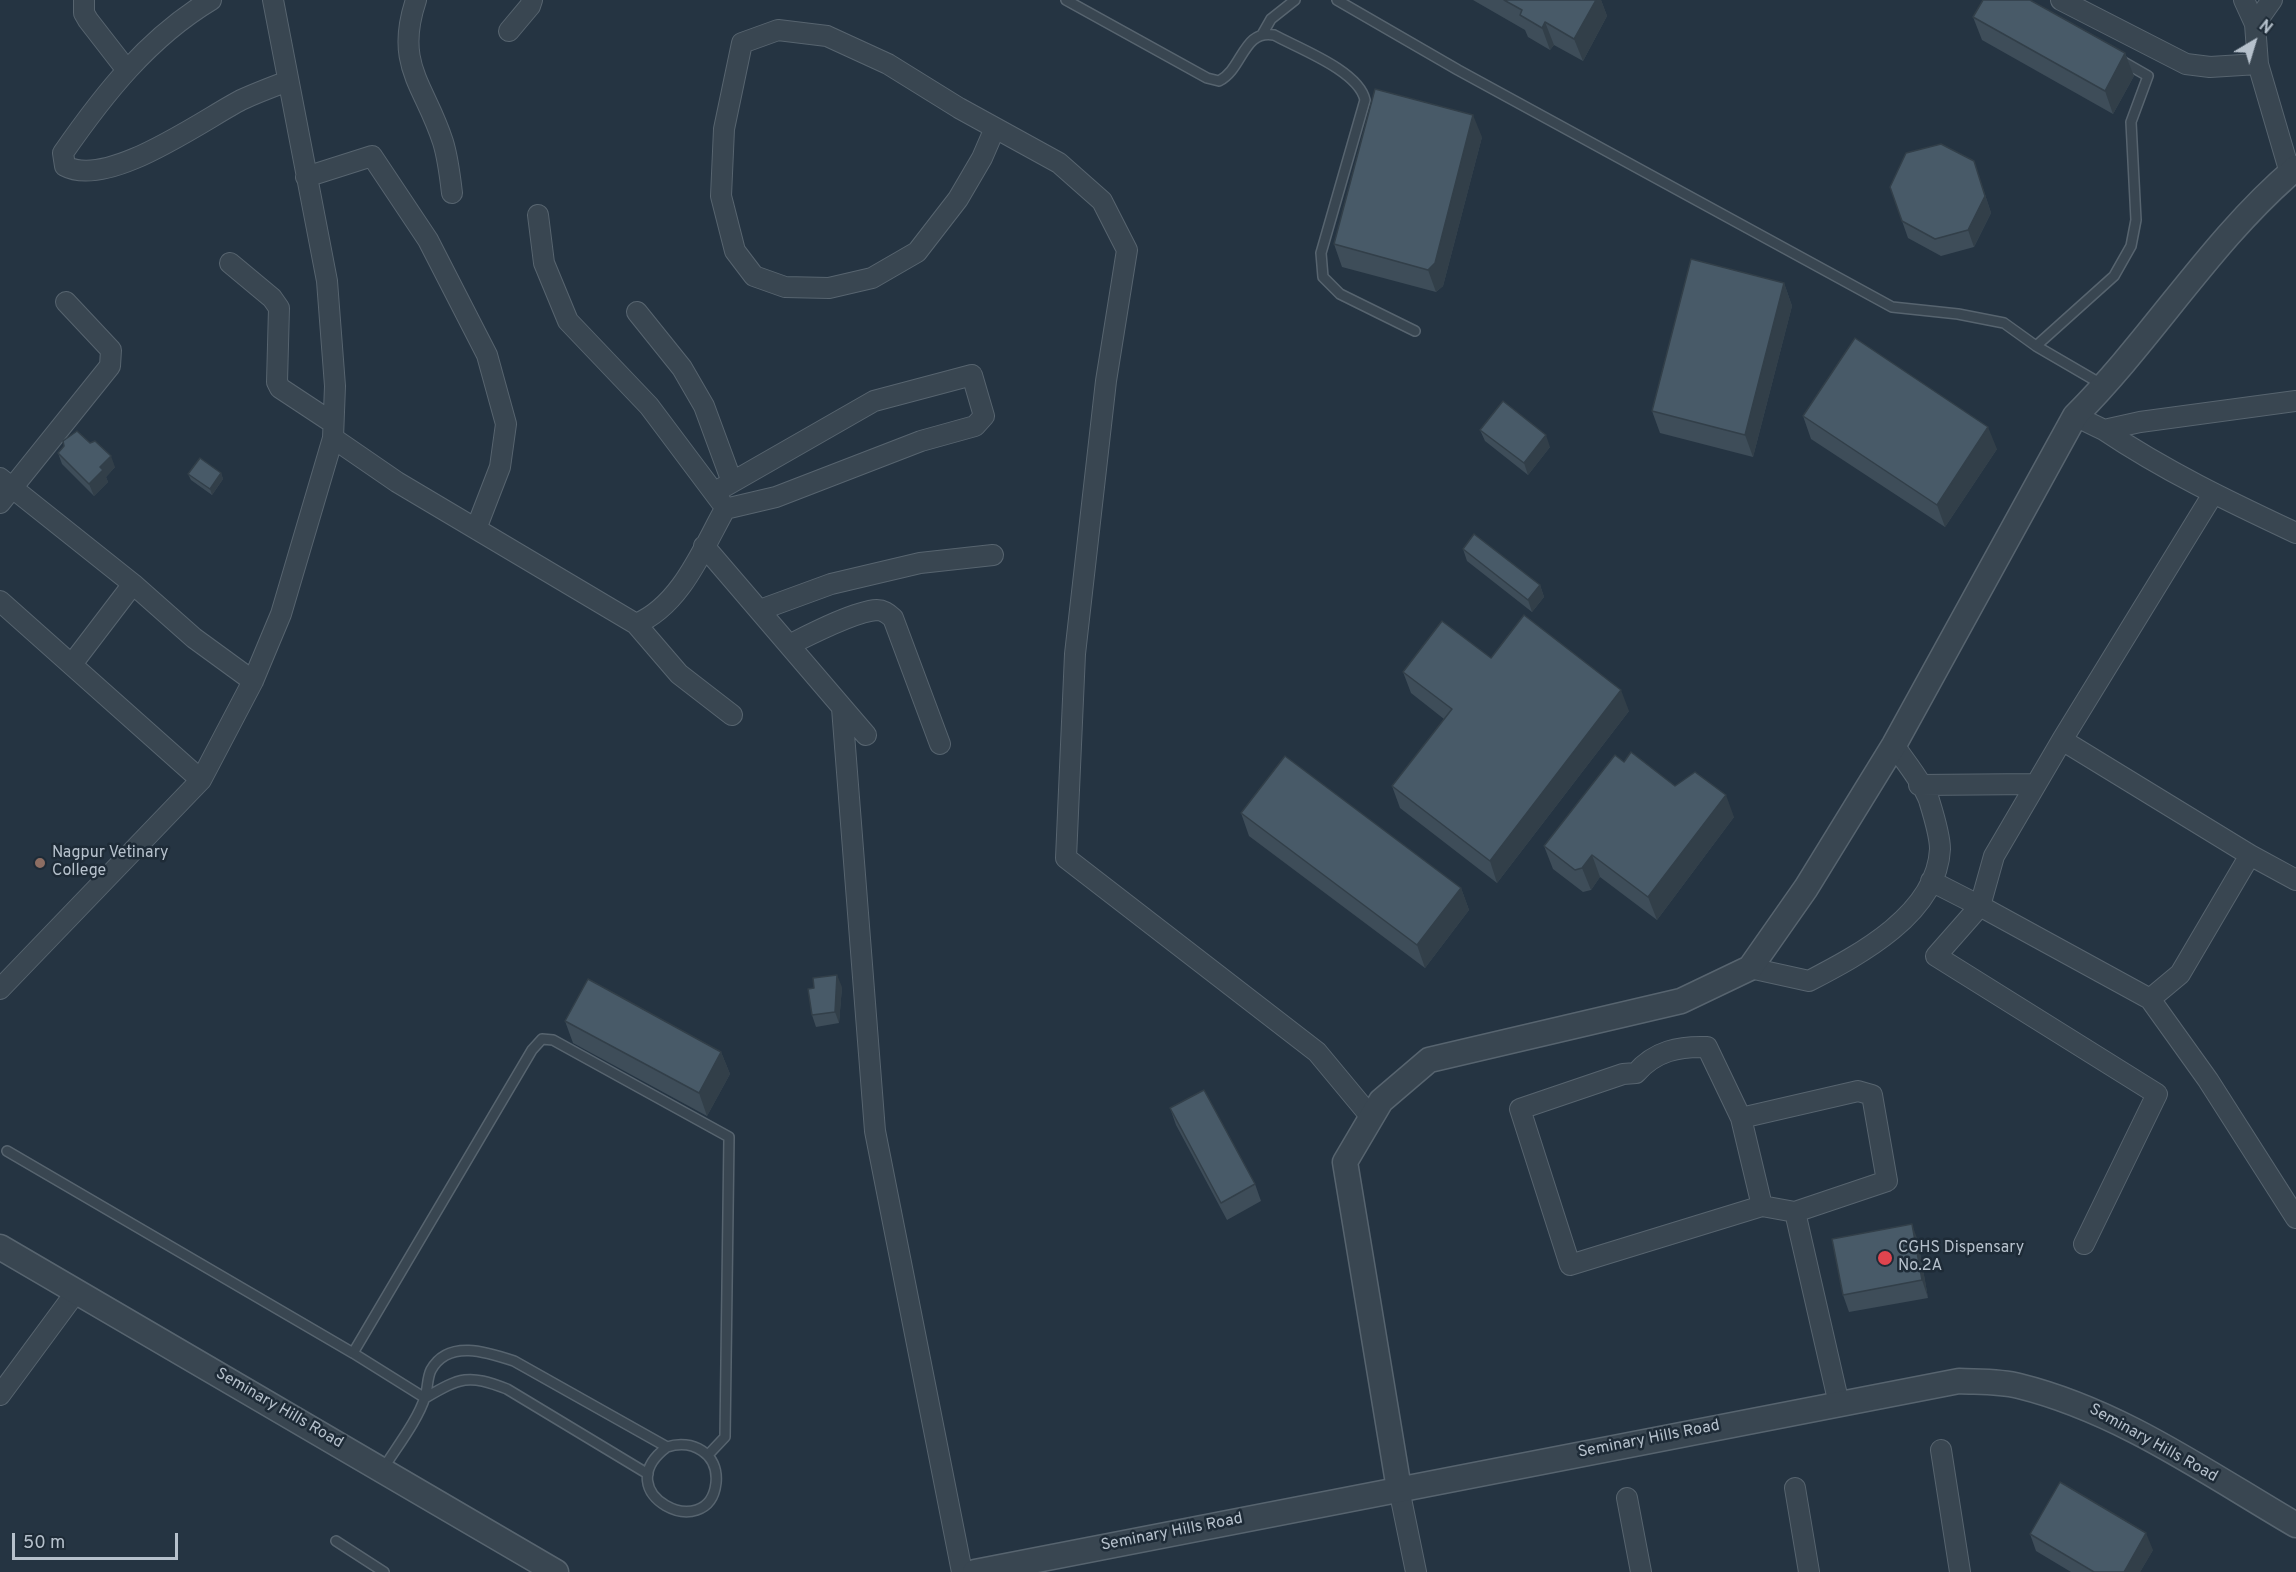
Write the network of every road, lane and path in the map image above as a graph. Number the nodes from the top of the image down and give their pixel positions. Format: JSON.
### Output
{"nodes":[{"id":1,"x":84,"y":0,"type":"edge"},
{"id":2,"x":211,"y":0,"type":"edge"},
{"id":3,"x":273,"y":0,"type":"edge"},
{"id":4,"x":416,"y":0,"type":"edge"},
{"id":5,"x":532,"y":0,"type":"edge"},
{"id":6,"x":1066,"y":0,"type":"edge"},
{"id":7,"x":1294,"y":0,"type":"edge"},
{"id":8,"x":1337,"y":0,"type":"edge"},
{"id":9,"x":2061,"y":0,"type":"edge"},
{"id":10,"x":2244,"y":0,"type":"edge"},
{"id":11,"x":2272,"y":0,"type":"edge"},
{"id":12,"x":2255,"y":24,"type":"junction"},
{"id":13,"x":509,"y":31,"type":"dead end"},
{"id":14,"x":1263,"y":33,"type":"junction"},
{"id":15,"x":2110,"y":54,"type":"edge"},
{"id":16,"x":2258,"y":64,"type":"junction"},
{"id":17,"x":126,"y":69,"type":"junction"},
{"id":18,"x":288,"y":81,"type":"junction"},
{"id":19,"x":995,"y":128,"type":"junction"},
{"id":20,"x":2293,"y":171,"type":"edge"},
{"id":21,"x":306,"y":177,"type":"junction"},
{"id":22,"x":452,"y":193,"type":"dead end"},
{"id":23,"x":538,"y":215,"type":"dead end"},
{"id":24,"x":230,"y":262,"type":"dead end"},
{"id":25,"x":66,"y":302,"type":"dead end"},
{"id":26,"x":637,"y":312,"type":"dead end"},
{"id":27,"x":1415,"y":331,"type":"dead end"},
{"id":28,"x":2036,"y":346,"type":"junction"},
{"id":29,"x":2106,"y":386,"type":"junction"},
{"id":30,"x":2296,"y":402,"type":"edge"},
{"id":31,"x":2076,"y":416,"type":"junction"},
{"id":32,"x":2104,"y":430,"type":"junction"},
{"id":33,"x":333,"y":431,"type":"junction"},
{"id":34,"x":723,"y":487,"type":"junction"},
{"id":35,"x":4,"y":490,"type":"edge"},
{"id":36,"x":2213,"y":494,"type":"junction"},
{"id":37,"x":725,"y":509,"type":"junction"},
{"id":38,"x":476,"y":529,"type":"junction"},
{"id":39,"x":2296,"y":533,"type":"edge"},
{"id":40,"x":704,"y":546,"type":"junction"},
{"id":41,"x":993,"y":555,"type":"dead end"},
{"id":42,"x":133,"y":584,"type":"junction"},
{"id":43,"x":0,"y":601,"type":"edge"},
{"id":44,"x":760,"y":610,"type":"junction"},
{"id":45,"x":636,"y":624,"type":"junction"},
{"id":46,"x":789,"y":645,"type":"junction"},
{"id":47,"x":72,"y":664,"type":"junction"},
{"id":48,"x":253,"y":681,"type":"junction"},
{"id":49,"x":842,"y":708,"type":"junction"},
{"id":50,"x":732,"y":715,"type":"dead end"},
{"id":51,"x":866,"y":735,"type":"dead end"},
{"id":52,"x":2062,"y":740,"type":"junction"},
{"id":53,"x":940,"y":744,"type":"dead end"},
{"id":54,"x":1894,"y":745,"type":"junction"},
{"id":55,"x":201,"y":780,"type":"junction"},
{"id":56,"x":1919,"y":784,"type":"junction"},
{"id":57,"x":2036,"y":784,"type":"junction"},
{"id":58,"x":2250,"y":855,"type":"junction"},
{"id":59,"x":2296,"y":880,"type":"edge"},
{"id":60,"x":1931,"y":881,"type":"junction"},
{"id":61,"x":1980,"y":906,"type":"junction"},
{"id":62,"x":1750,"y":968,"type":"junction"},
{"id":63,"x":0,"y":990,"type":"edge"},
{"id":64,"x":2150,"y":999,"type":"junction"},
{"id":65,"x":1371,"y":1117,"type":"junction"},
{"id":66,"x":1741,"y":1118,"type":"junction"},
{"id":67,"x":7,"y":1151,"type":"dead end"},
{"id":68,"x":1762,"y":1206,"type":"junction"},
{"id":69,"x":1795,"y":1212,"type":"junction"},
{"id":70,"x":2296,"y":1218,"type":"edge"},
{"id":71,"x":2084,"y":1244,"type":"dead end"},
{"id":72,"x":0,"y":1247,"type":"edge"},
{"id":73,"x":76,"y":1292,"type":"junction"},
{"id":74,"x":353,"y":1353,"type":"junction"},
{"id":75,"x":0,"y":1395,"type":"edge"},
{"id":76,"x":425,"y":1398,"type":"junction"},
{"id":77,"x":1839,"y":1404,"type":"junction"},
{"id":78,"x":667,"y":1448,"type":"junction"},
{"id":79,"x":1941,"y":1450,"type":"dead end"},
{"id":80,"x":708,"y":1455,"type":"junction"},
{"id":81,"x":383,"y":1469,"type":"junction"},
{"id":82,"x":648,"y":1474,"type":"junction"},
{"id":83,"x":1795,"y":1488,"type":"dead end"},
{"id":84,"x":1399,"y":1489,"type":"junction"},
{"id":85,"x":1628,"y":1498,"type":"dead end"},
{"id":86,"x":2296,"y":1525,"type":"edge"},
{"id":87,"x":336,"y":1541,"type":"dead end"},
{"id":88,"x":384,"y":1572,"type":"edge"},
{"id":89,"x":556,"y":1572,"type":"edge"},
{"id":90,"x":962,"y":1572,"type":"edge"},
{"id":91,"x":975,"y":1572,"type":"edge"},
{"id":92,"x":1416,"y":1572,"type":"edge"},
{"id":93,"x":1641,"y":1572,"type":"edge"},
{"id":94,"x":1809,"y":1572,"type":"edge"},
{"id":95,"x":1960,"y":1572,"type":"edge"}],
"edges":[{"from":1,"to":17,"type":"street"},
{"from":2,"to":17,"type":"street"},
{"from":3,"to":18,"type":"street"},
{"from":4,"to":22,"type":"street"},
{"from":5,"to":13,"type":"street"},
{"from":6,"to":14,"type":"lane"},
{"from":7,"to":14,"type":"lane"},
{"from":8,"to":28,"type":"lane"},
{"from":9,"to":16,"type":"street"},
{"from":10,"to":12,"type":"street"},
{"from":11,"to":12,"type":"street"},
{"from":12,"to":16,"type":"street"},
{"from":14,"to":27,"type":"lane"},
{"from":15,"to":28,"type":"lane"},
{"from":16,"to":20,"type":"street"},
{"from":17,"to":18,"type":"street"},
{"from":18,"to":21,"type":"street"},
{"from":19,"to":19,"type":"street"},
{"from":19,"to":65,"type":"street"},
{"from":20,"to":29,"type":"street"},
{"from":21,"to":33,"type":"street"},
{"from":21,"to":38,"type":"street"},
{"from":23,"to":34,"type":"street"},
{"from":24,"to":33,"type":"street"},
{"from":25,"to":35,"type":"street"},
{"from":26,"to":34,"type":"street"},
{"from":28,"to":29,"type":"lane"},
{"from":29,"to":31,"type":"street"},
{"from":30,"to":32,"type":"street"},
{"from":31,"to":32,"type":"street"},
{"from":31,"to":54,"type":"street"},
{"from":32,"to":36,"type":"street"},
{"from":33,"to":38,"type":"street"},
{"from":33,"to":48,"type":"street"},
{"from":34,"to":37,"type":"street"},
{"from":34,"to":37,"type":"street"},
{"from":35,"to":42,"type":"street"},
{"from":36,"to":39,"type":"street"},
{"from":36,"to":52,"type":"street"},
{"from":37,"to":40,"type":"street"},
{"from":38,"to":45,"type":"street"},
{"from":40,"to":44,"type":"street"},
{"from":40,"to":45,"type":"street"},
{"from":41,"to":44,"type":"street"},
{"from":42,"to":47,"type":"street"},
{"from":42,"to":48,"type":"street"},
{"from":43,"to":47,"type":"street"},
{"from":44,"to":46,"type":"street"},
{"from":45,"to":50,"type":"street"},
{"from":46,"to":49,"type":"street"},
{"from":46,"to":53,"type":"street"},
{"from":47,"to":55,"type":"street"},
{"from":48,"to":55,"type":"street"},
{"from":49,"to":51,"type":"street"},
{"from":49,"to":90,"type":"street"},
{"from":52,"to":57,"type":"street"},
{"from":52,"to":58,"type":"street"},
{"from":54,"to":56,"type":"street"},
{"from":54,"to":62,"type":"street"},
{"from":55,"to":63,"type":"street"},
{"from":56,"to":57,"type":"street"},
{"from":56,"to":60,"type":"street"},
{"from":57,"to":61,"type":"street"},
{"from":58,"to":59,"type":"street"},
{"from":58,"to":64,"type":"street"},
{"from":60,"to":61,"type":"street"},
{"from":60,"to":62,"type":"street"},
{"from":61,"to":64,"type":"street"},
{"from":61,"to":71,"type":"street"},
{"from":62,"to":65,"type":"street"},
{"from":64,"to":70,"type":"street"},
{"from":65,"to":84,"type":"street"},
{"from":66,"to":68,"type":"street"},
{"from":66,"to":68,"type":"street"},
{"from":66,"to":69,"type":"street"},
{"from":67,"to":74,"type":"lane"},
{"from":68,"to":69,"type":"street"},
{"from":69,"to":77,"type":"street"},
{"from":72,"to":73,"type":"street","name":"Seminary Hills Road"},
{"from":73,"to":75,"type":"street"},
{"from":73,"to":81,"type":"street","name":"Seminary Hills Road"},
{"from":74,"to":76,"type":"lane"},
{"from":74,"to":80,"type":"lane"},
{"from":76,"to":78,"type":"lane"},
{"from":76,"to":81,"type":"lane"},
{"from":76,"to":82,"type":"lane"},
{"from":77,"to":84,"type":"street","name":"Seminary Hills Road"},
{"from":77,"to":86,"type":"street","name":"Seminary Hills Road"},
{"from":78,"to":80,"type":"lane"},
{"from":78,"to":82,"type":"lane"},
{"from":79,"to":95,"type":"street"},
{"from":80,"to":82,"type":"lane"},
{"from":81,"to":89,"type":"street","name":"Seminary Hills Road"},
{"from":83,"to":94,"type":"street"},
{"from":84,"to":91,"type":"street","name":"Seminary Hills Road"},
{"from":84,"to":92,"type":"street"},
{"from":85,"to":93,"type":"street"},
{"from":87,"to":88,"type":"lane"}]}
